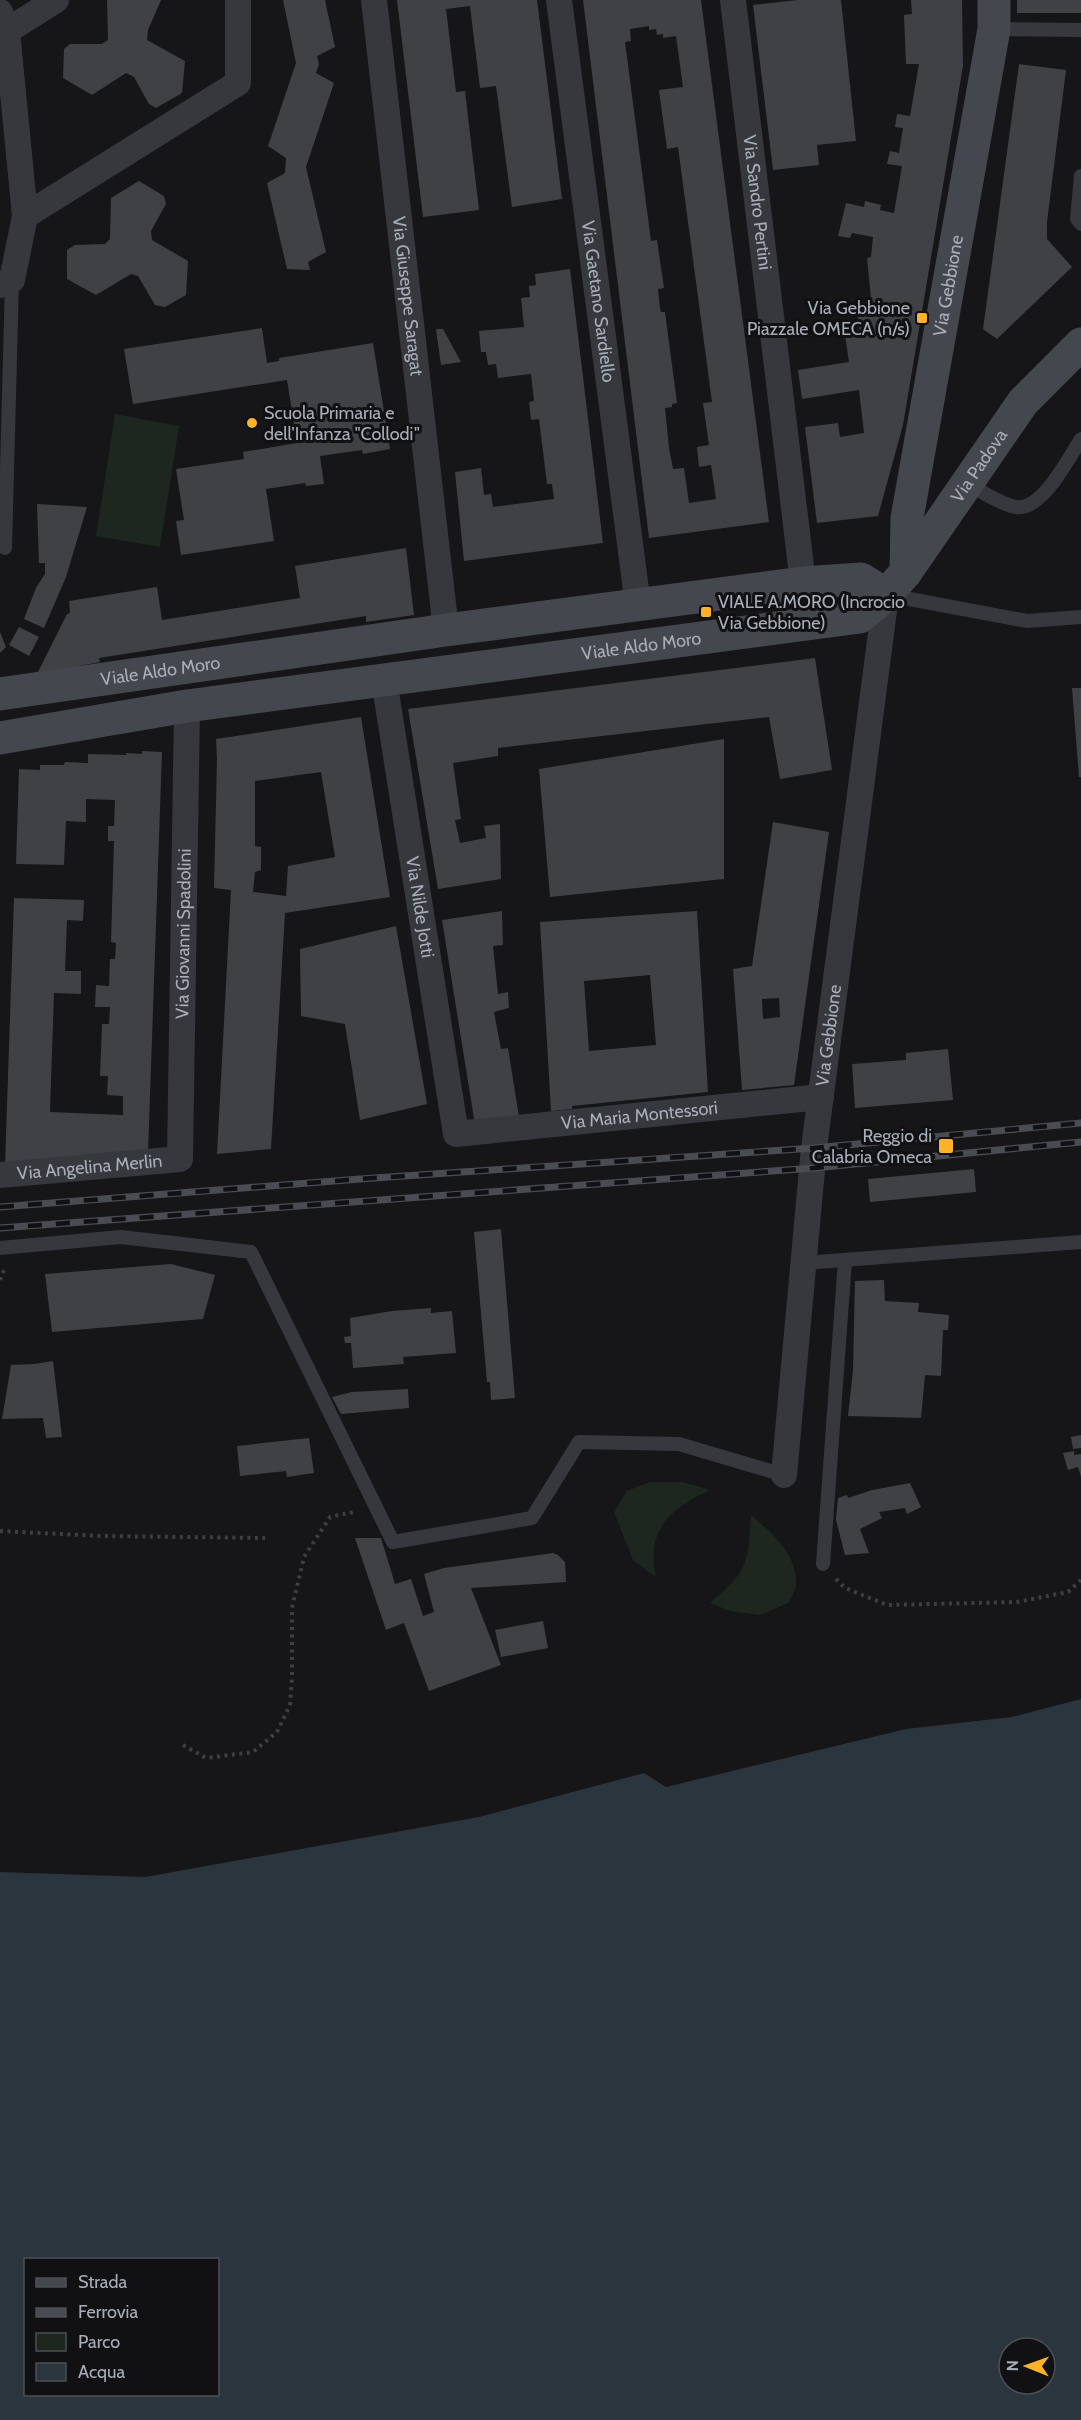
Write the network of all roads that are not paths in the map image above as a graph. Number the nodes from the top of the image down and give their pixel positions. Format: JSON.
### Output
{"nodes":[{"id":1,"x":56,"y":0,"type":"edge"},
{"id":2,"x":238,"y":0,"type":"edge"},
{"id":3,"x":374,"y":0,"type":"edge"},
{"id":4,"x":560,"y":0,"type":"edge"},
{"id":5,"x":733,"y":0,"type":"edge"},
{"id":6,"x":994,"y":14,"type":"edge"},
{"id":7,"x":3,"y":22,"type":"edge"},
{"id":8,"x":1081,"y":30,"type":"edge"},
{"id":9,"x":1081,"y":176,"type":"edge"},
{"id":10,"x":25,"y":216,"type":"junction"},
{"id":11,"x":1081,"y":224,"type":"edge"},
{"id":12,"x":6,"y":283,"type":"edge"},
{"id":13,"x":1081,"y":344,"type":"edge"},
{"id":14,"x":1081,"y":439,"type":"edge"},
{"id":15,"x":966,"y":483,"type":"junction"},
{"id":16,"x":5,"y":548,"type":"dead end"},
{"id":17,"x":803,"y":583,"type":"junction"},
{"id":18,"x":896,"y":584,"type":"junction"},
{"id":19,"x":638,"y":605,"type":"junction"},
{"id":20,"x":1081,"y":617,"type":"edge"},
{"id":21,"x":446,"y":630,"type":"junction"},
{"id":22,"x":384,"y":680,"type":"junction"},
{"id":23,"x":0,"y":694,"type":"edge"},
{"id":24,"x":187,"y":706,"type":"junction"},
{"id":25,"x":0,"y":738,"type":"edge"},
{"id":26,"x":821,"y":1098,"type":"junction"},
{"id":27,"x":456,"y":1134,"type":"joint"},
{"id":28,"x":180,"y":1159,"type":"joint"},
{"id":29,"x":0,"y":1175,"type":"edge"},
{"id":30,"x":1081,"y":1242,"type":"edge"},
{"id":31,"x":0,"y":1248,"type":"edge"},
{"id":32,"x":845,"y":1260,"type":"junction"},
{"id":33,"x":804,"y":1263,"type":"junction"},
{"id":34,"x":784,"y":1475,"type":"joint"},
{"id":35,"x":823,"y":1564,"type":"road end"}],
"edges":[{"from":1,"to":7,"type":"street"},
{"from":2,"to":10,"type":"street"},
{"from":3,"to":21,"type":"street","name":"Via Giuseppe Saragat"},
{"from":4,"to":19,"type":"street","name":"Via Gaetano Sardiello"},
{"from":5,"to":17,"type":"street","name":"Via Sandro Pertini"},
{"from":6,"to":8,"type":"lane"},
{"from":6,"to":18,"type":"street","name":"Via Gebbione"},
{"from":7,"to":10,"type":"street"},
{"from":9,"to":11,"type":"lane"},
{"from":10,"to":12,"type":"street"},
{"from":12,"to":16,"type":"lane"},
{"from":13,"to":15,"type":"street","name":"Via Padova"},
{"from":14,"to":15,"type":"lane"},
{"from":15,"to":18,"type":"street","name":"Via Padova"},
{"from":17,"to":18,"type":"street","name":"Viale Aldo Moro"},
{"from":17,"to":19,"type":"street","name":"Viale Aldo Moro"},
{"from":18,"to":20,"type":"lane"},
{"from":18,"to":22,"type":"street","name":"Viale Aldo Moro"},
{"from":18,"to":26,"type":"street","name":"Via Gebbione"},
{"from":19,"to":21,"type":"street","name":"Viale Aldo Moro"},
{"from":21,"to":23,"type":"street","name":"Viale Aldo Moro"},
{"from":22,"to":24,"type":"street","name":"Viale Aldo Moro"},
{"from":22,"to":27,"type":"street","name":"Via Nilde Jotti"},
{"from":24,"to":25,"type":"street","name":"Viale Aldo Moro"},
{"from":24,"to":28,"type":"street","name":"Via Giovanni Spadolini"},
{"from":26,"to":27,"type":"street","name":"Via Maria Montessori"},
{"from":26,"to":33,"type":"street","name":"Via Gebbione"},
{"from":28,"to":29,"type":"street","name":"Via Angelina Merlin"},
{"from":30,"to":32,"type":"lane"},
{"from":31,"to":34,"type":"lane"},
{"from":32,"to":33,"type":"lane"},
{"from":32,"to":35,"type":"lane"},
{"from":33,"to":34,"type":"street","name":"Via Gebbione"}]}
